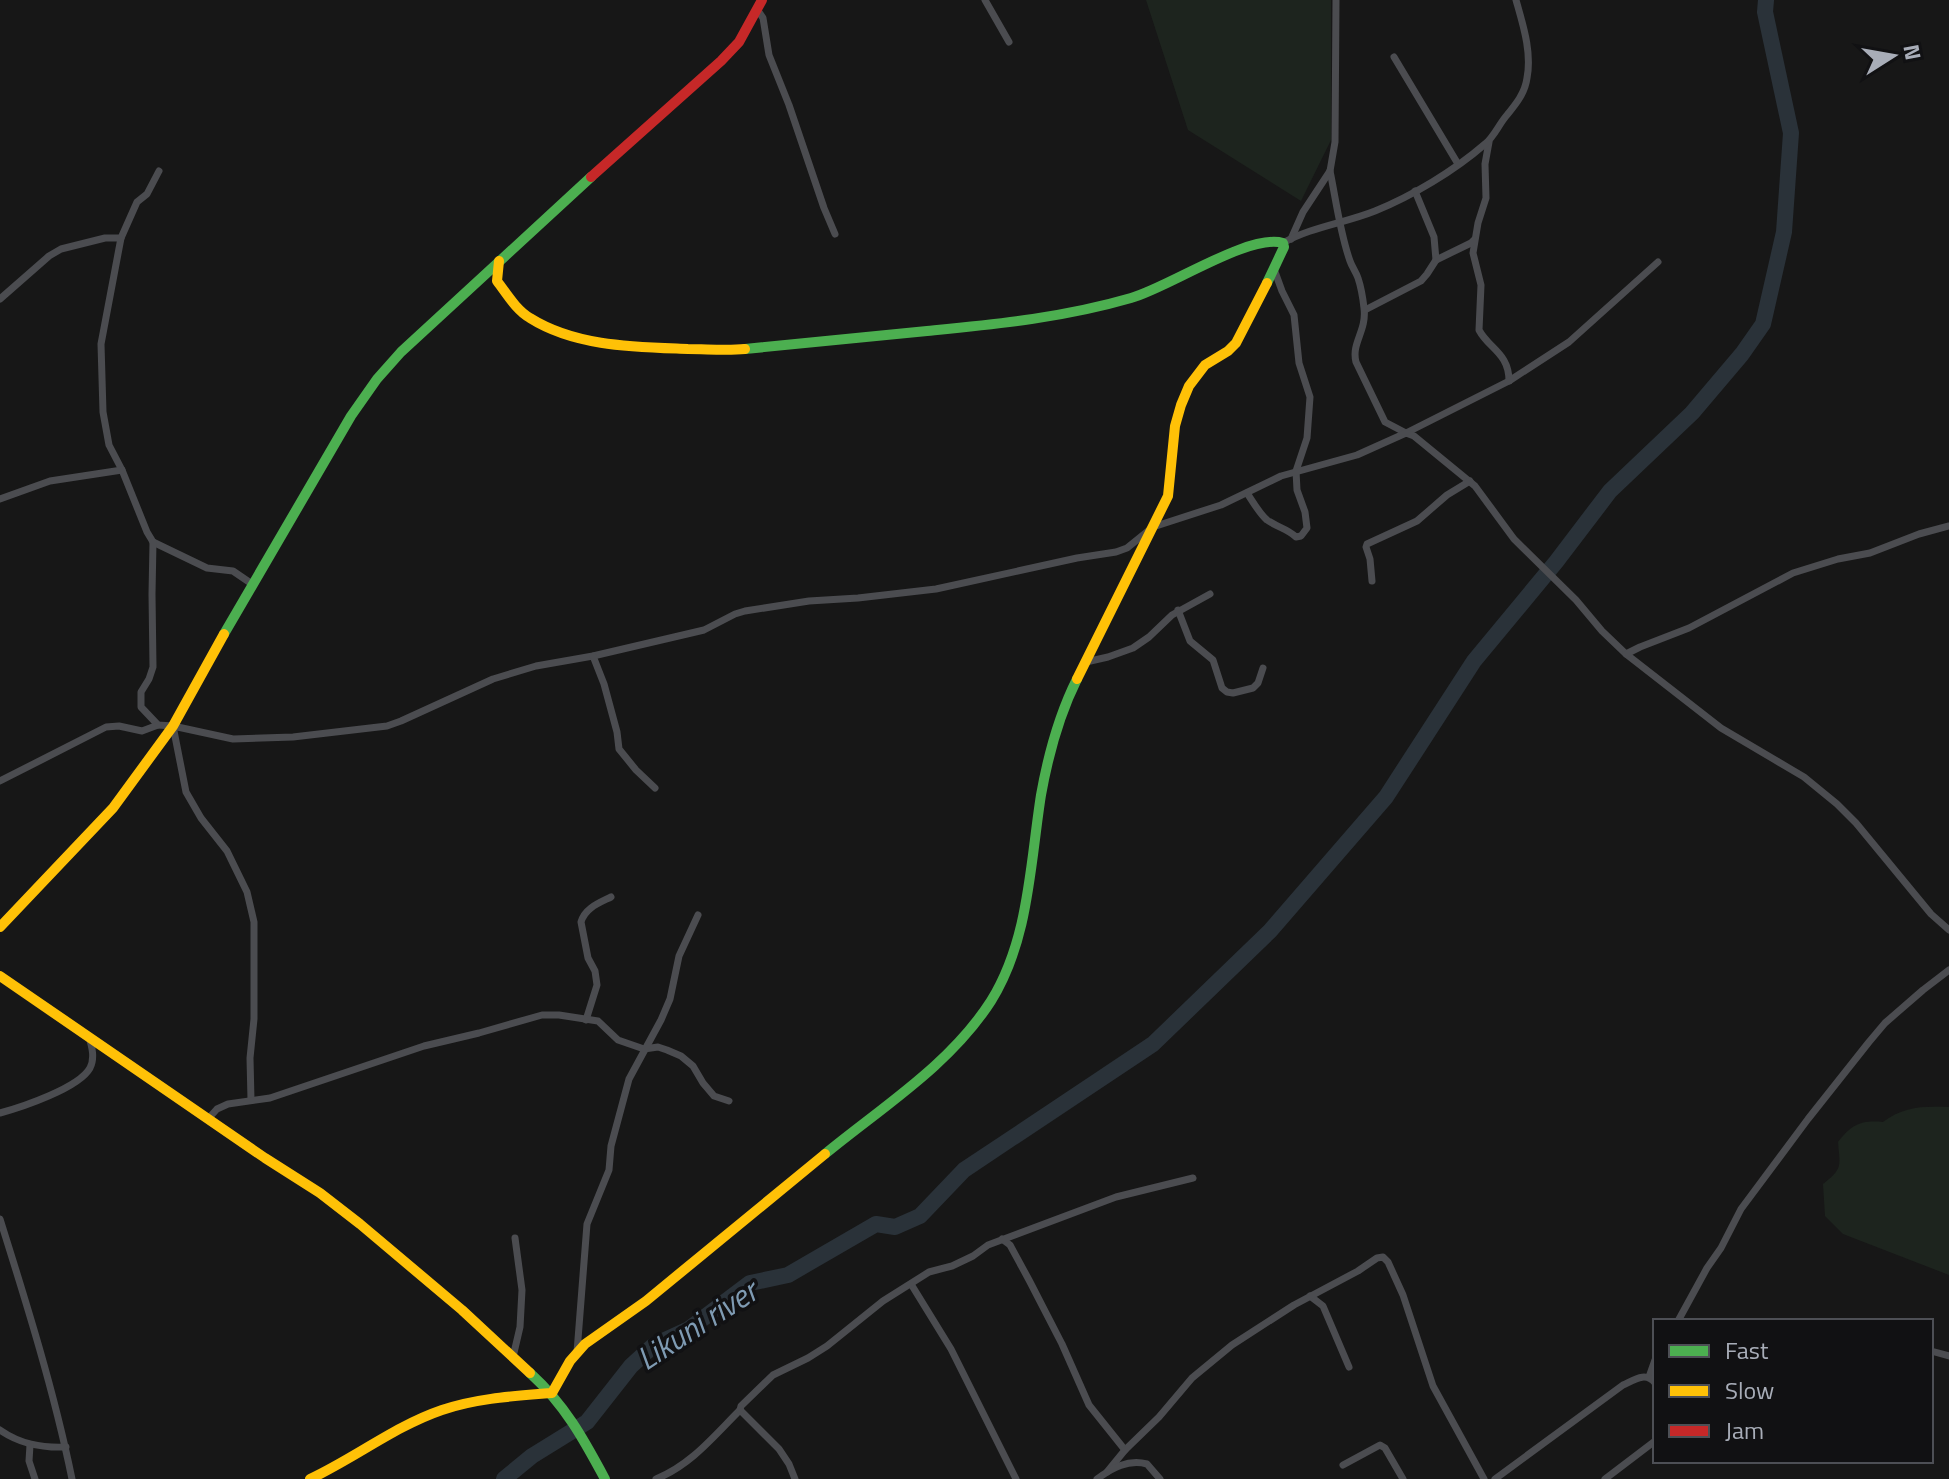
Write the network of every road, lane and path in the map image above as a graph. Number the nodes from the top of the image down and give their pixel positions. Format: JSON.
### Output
{"nodes":[{"id":1,"x":985,"y":0,"type":"edge"},
{"id":2,"x":1337,"y":0,"type":"edge"},
{"id":3,"x":1516,"y":0,"type":"edge"},
{"id":4,"x":759,"y":4,"type":"edge"},
{"id":5,"x":1009,"y":42,"type":"dead end"},
{"id":6,"x":1394,"y":57,"type":"dead end"},
{"id":7,"x":1489,"y":140,"type":"junction"},
{"id":8,"x":1458,"y":164,"type":"junction"},
{"id":9,"x":159,"y":171,"type":"dead end"},
{"id":10,"x":1330,"y":171,"type":"junction"},
{"id":11,"x":1415,"y":191,"type":"junction"},
{"id":12,"x":1341,"y":223,"type":"junction"},
{"id":13,"x":835,"y":234,"type":"dead end"},
{"id":14,"x":121,"y":238,"type":"junction"},
{"id":15,"x":1474,"y":240,"type":"junction"},
{"id":16,"x":1287,"y":241,"type":"junction"},
{"id":17,"x":1436,"y":260,"type":"junction"},
{"id":18,"x":499,"y":261,"type":"junction"},
{"id":19,"x":1658,"y":262,"type":"dead end"},
{"id":20,"x":1274,"y":269,"type":"junction"},
{"id":21,"x":0,"y":299,"type":"edge"},
{"id":22,"x":1365,"y":310,"type":"junction"},
{"id":23,"x":1509,"y":381,"type":"junction"},
{"id":24,"x":1406,"y":433,"type":"junction"},
{"id":25,"x":122,"y":470,"type":"junction"},
{"id":26,"x":1296,"y":471,"type":"junction"},
{"id":27,"x":1470,"y":481,"type":"junction"},
{"id":28,"x":1247,"y":493,"type":"junction"},
{"id":29,"x":0,"y":499,"type":"edge"},
{"id":30,"x":1949,"y":526,"type":"edge"},
{"id":31,"x":1153,"y":527,"type":"junction"},
{"id":32,"x":153,"y":542,"type":"junction"},
{"id":33,"x":1372,"y":581,"type":"dead end"},
{"id":34,"x":252,"y":584,"type":"junction"},
{"id":35,"x":1210,"y":594,"type":"dead end"},
{"id":36,"x":1178,"y":610,"type":"junction"},
{"id":37,"x":1626,"y":654,"type":"junction"},
{"id":38,"x":593,"y":656,"type":"junction"},
{"id":39,"x":1086,"y":662,"type":"junction"},
{"id":40,"x":1263,"y":668,"type":"dead end"},
{"id":41,"x":158,"y":725,"type":"junction"},
{"id":42,"x":173,"y":726,"type":"junction"},
{"id":43,"x":0,"y":781,"type":"edge"},
{"id":44,"x":655,"y":788,"type":"dead end"},
{"id":45,"x":611,"y":897,"type":"dead end"},
{"id":46,"x":698,"y":915,"type":"dead end"},
{"id":47,"x":0,"y":927,"type":"edge"},
{"id":48,"x":1949,"y":930,"type":"edge"},
{"id":49,"x":1949,"y":970,"type":"edge"},
{"id":50,"x":0,"y":976,"type":"edge"},
{"id":51,"x":586,"y":1020,"type":"junction"},
{"id":52,"x":89,"y":1037,"type":"junction"},
{"id":53,"x":644,"y":1049,"type":"junction"},
{"id":54,"x":251,"y":1100,"type":"junction"},
{"id":55,"x":729,"y":1101,"type":"dead end"},
{"id":56,"x":0,"y":1113,"type":"edge"},
{"id":57,"x":208,"y":1119,"type":"junction"},
{"id":58,"x":1193,"y":1178,"type":"dead end"},
{"id":59,"x":0,"y":1219,"type":"edge"},
{"id":60,"x":515,"y":1238,"type":"dead end"},
{"id":61,"x":1002,"y":1239,"type":"junction"},
{"id":62,"x":911,"y":1284,"type":"junction"},
{"id":63,"x":1310,"y":1296,"type":"junction"},
{"id":64,"x":1679,"y":1319,"type":"edge"},
{"id":65,"x":577,"y":1352,"type":"junction"},
{"id":66,"x":513,"y":1357,"type":"junction"},
{"id":67,"x":1349,"y":1367,"type":"dead end"},
{"id":68,"x":1652,"y":1380,"type":"edge"},
{"id":69,"x":552,"y":1393,"type":"junction"},
{"id":70,"x":740,"y":1410,"type":"junction"},
{"id":71,"x":0,"y":1430,"type":"edge"},
{"id":72,"x":1653,"y":1443,"type":"edge"},
{"id":73,"x":30,"y":1445,"type":"junction"},
{"id":74,"x":66,"y":1447,"type":"junction"},
{"id":75,"x":1125,"y":1450,"type":"junction"},
{"id":76,"x":1343,"y":1465,"type":"dead end"},
{"id":77,"x":1107,"y":1472,"type":"junction"},
{"id":78,"x":674,"y":1476,"type":"edge"},
{"id":79,"x":35,"y":1479,"type":"edge"},
{"id":80,"x":72,"y":1479,"type":"edge"},
{"id":81,"x":310,"y":1479,"type":"edge"},
{"id":82,"x":605,"y":1479,"type":"edge"},
{"id":83,"x":656,"y":1479,"type":"edge"},
{"id":84,"x":795,"y":1479,"type":"edge"},
{"id":85,"x":1016,"y":1479,"type":"edge"},
{"id":86,"x":1097,"y":1479,"type":"edge"},
{"id":87,"x":1160,"y":1479,"type":"edge"},
{"id":88,"x":1403,"y":1479,"type":"edge"},
{"id":89,"x":1484,"y":1479,"type":"edge"},
{"id":90,"x":1495,"y":1479,"type":"edge"},
{"id":91,"x":1605,"y":1479,"type":"edge"}],
"edges":[{"from":1,"to":5,"type":"street"},
{"from":2,"to":10,"type":"street"},
{"from":3,"to":7,"type":"street"},
{"from":4,"to":13,"type":"street"},
{"from":4,"to":18,"type":"street"},
{"from":6,"to":8,"type":"street"},
{"from":7,"to":8,"type":"street"},
{"from":7,"to":15,"type":"street"},
{"from":8,"to":11,"type":"street"},
{"from":9,"to":14,"type":"street"},
{"from":10,"to":12,"type":"street"},
{"from":10,"to":16,"type":"street"},
{"from":11,"to":12,"type":"street"},
{"from":11,"to":17,"type":"street"},
{"from":12,"to":16,"type":"street"},
{"from":12,"to":22,"type":"street"},
{"from":14,"to":21,"type":"street"},
{"from":14,"to":25,"type":"street"},
{"from":15,"to":17,"type":"street"},
{"from":15,"to":23,"type":"street"},
{"from":16,"to":18,"type":"street"},
{"from":16,"to":20,"type":"street"},
{"from":17,"to":22,"type":"street"},
{"from":18,"to":34,"type":"street"},
{"from":19,"to":23,"type":"street"},
{"from":20,"to":26,"type":"street"},
{"from":20,"to":31,"type":"street"},
{"from":22,"to":24,"type":"street"},
{"from":23,"to":24,"type":"street"},
{"from":24,"to":26,"type":"street"},
{"from":24,"to":27,"type":"street"},
{"from":25,"to":29,"type":"street"},
{"from":25,"to":32,"type":"street"},
{"from":26,"to":28,"type":"street"},
{"from":26,"to":28,"type":"street"},
{"from":27,"to":33,"type":"street"},
{"from":27,"to":37,"type":"street"},
{"from":28,"to":31,"type":"street"},
{"from":30,"to":37,"type":"street"},
{"from":31,"to":38,"type":"street"},
{"from":31,"to":39,"type":"street"},
{"from":32,"to":34,"type":"street"},
{"from":32,"to":41,"type":"street"},
{"from":34,"to":42,"type":"street"},
{"from":35,"to":36,"type":"street"},
{"from":36,"to":39,"type":"street"},
{"from":36,"to":40,"type":"street"},
{"from":37,"to":48,"type":"street"},
{"from":38,"to":42,"type":"street"},
{"from":38,"to":44,"type":"street"},
{"from":39,"to":65,"type":"street"},
{"from":41,"to":42,"type":"street"},
{"from":41,"to":43,"type":"street"},
{"from":42,"to":47,"type":"street"},
{"from":42,"to":54,"type":"street"},
{"from":45,"to":51,"type":"street"},
{"from":46,"to":53,"type":"street"},
{"from":49,"to":64,"type":"street"},
{"from":50,"to":52,"type":"street"},
{"from":51,"to":53,"type":"street"},
{"from":51,"to":54,"type":"street"},
{"from":52,"to":56,"type":"street"},
{"from":52,"to":57,"type":"street"},
{"from":53,"to":55,"type":"street"},
{"from":53,"to":65,"type":"street"},
{"from":54,"to":57,"type":"street"},
{"from":57,"to":66,"type":"street"},
{"from":58,"to":61,"type":"street"},
{"from":59,"to":74,"type":"street"},
{"from":60,"to":66,"type":"street"},
{"from":61,"to":62,"type":"street"},
{"from":61,"to":75,"type":"street"},
{"from":62,"to":70,"type":"street"},
{"from":62,"to":85,"type":"street"},
{"from":63,"to":67,"type":"street"},
{"from":63,"to":75,"type":"street"},
{"from":63,"to":89,"type":"street"},
{"from":65,"to":69,"type":"street"},
{"from":66,"to":69,"type":"street"},
{"from":68,"to":90,"type":"street"},
{"from":69,"to":81,"type":"street"},
{"from":69,"to":82,"type":"street"},
{"from":70,"to":78,"type":"street"},
{"from":70,"to":84,"type":"street"},
{"from":71,"to":73,"type":"street"},
{"from":72,"to":91,"type":"street"},
{"from":73,"to":74,"type":"street"},
{"from":73,"to":79,"type":"street"},
{"from":74,"to":80,"type":"street"},
{"from":75,"to":77,"type":"street"},
{"from":76,"to":88,"type":"street"},
{"from":77,"to":86,"type":"street"},
{"from":77,"to":87,"type":"street"},
{"from":78,"to":83,"type":"street"}]}
